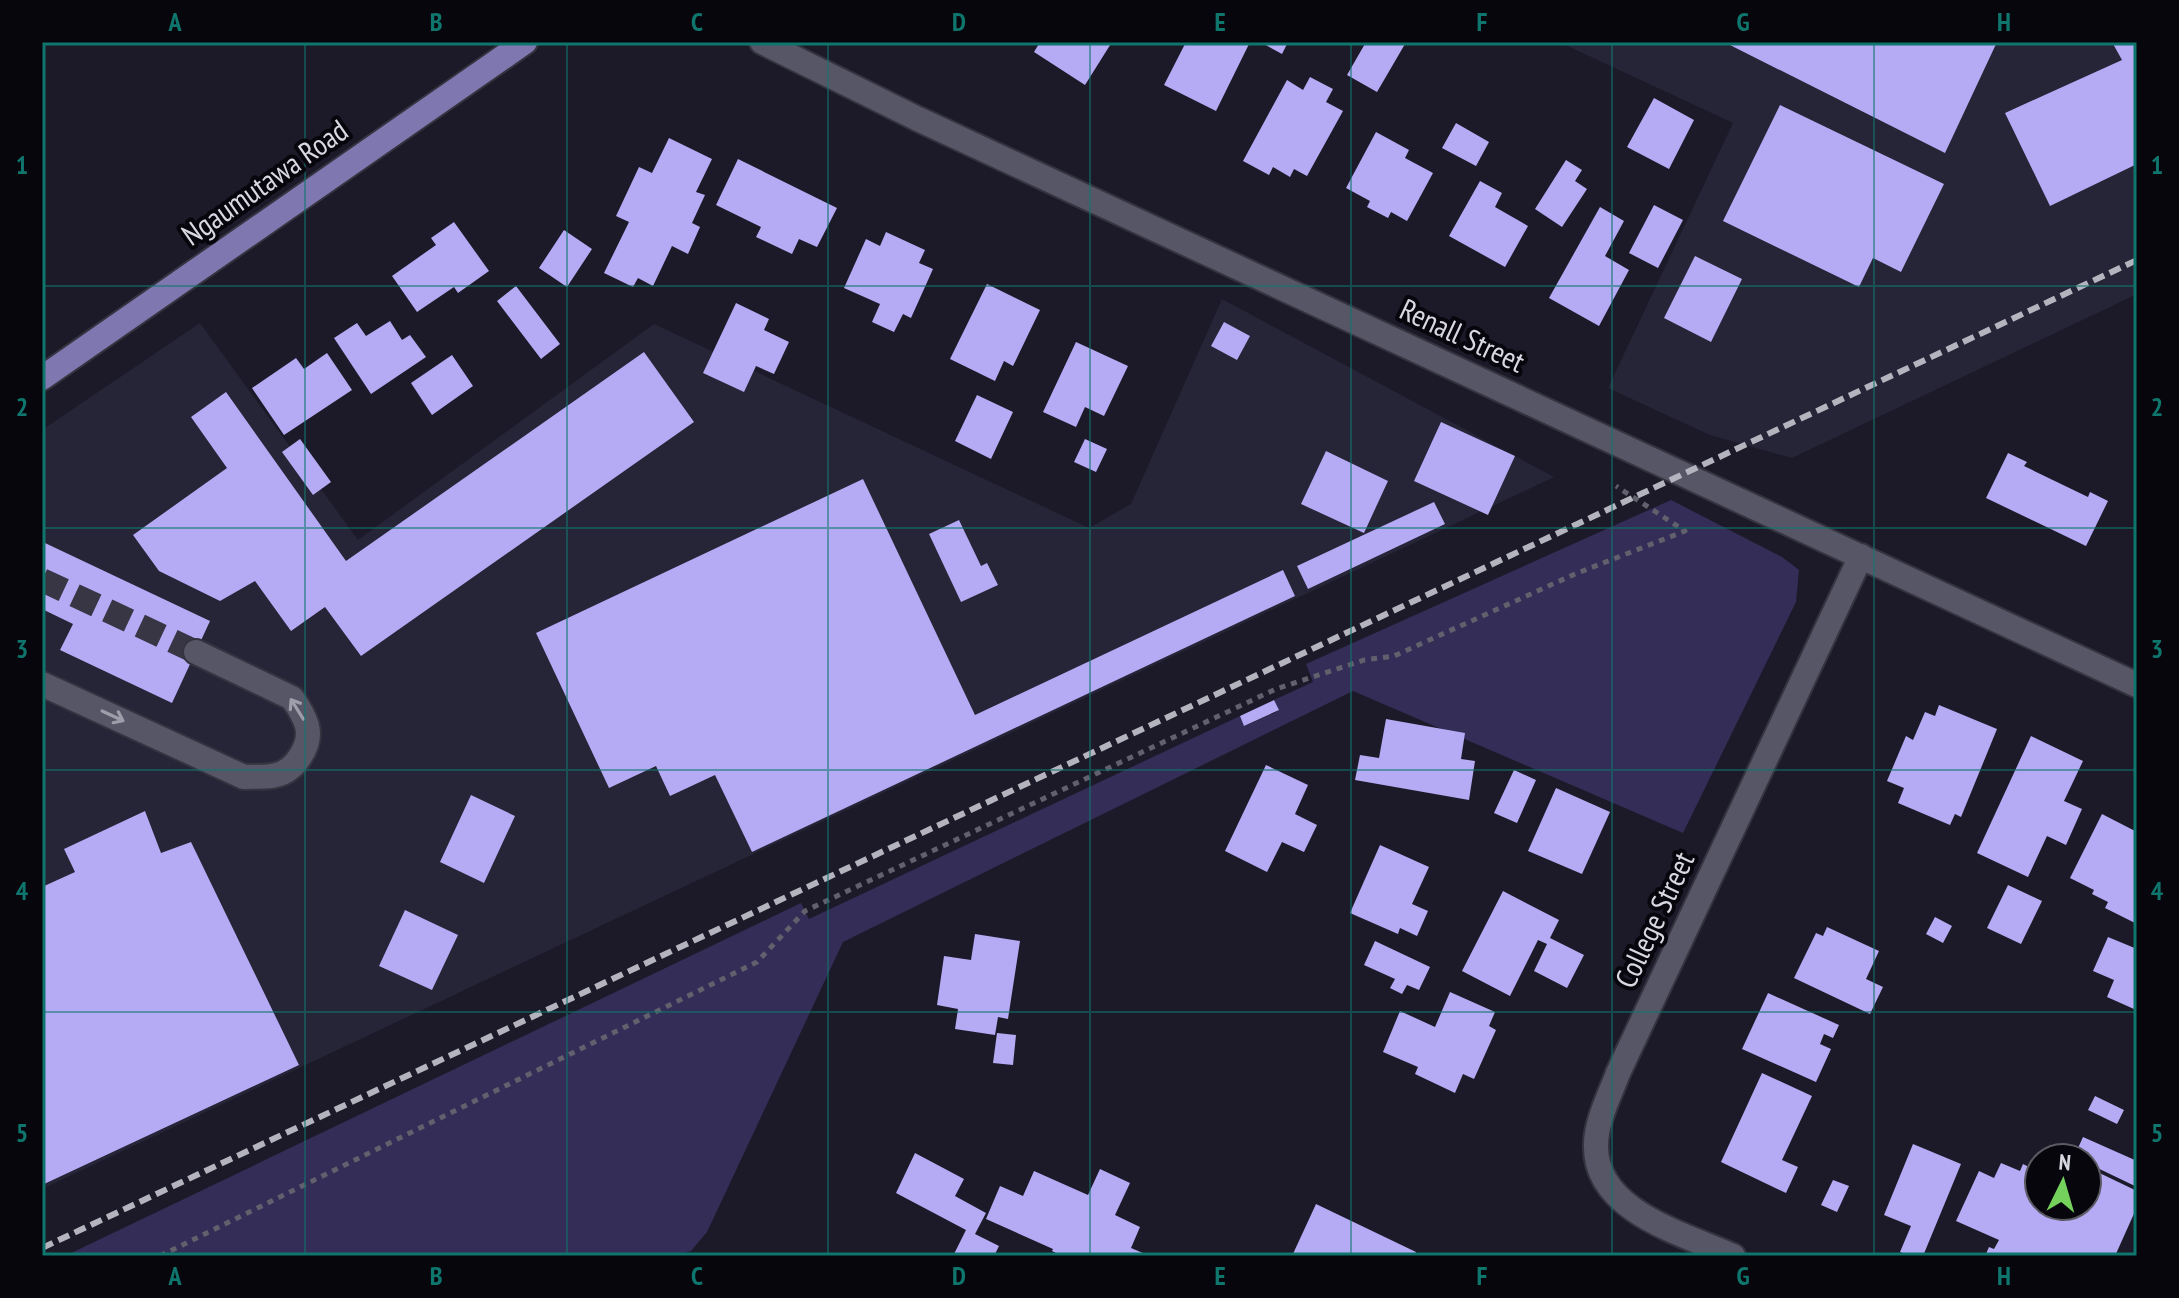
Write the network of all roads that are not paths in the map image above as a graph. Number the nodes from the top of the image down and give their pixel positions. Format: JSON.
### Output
{"nodes":[{"id":1,"x":525,"y":42,"type":"edge"},
{"id":2,"x":762,"y":42,"type":"edge"},
{"id":3,"x":42,"y":378,"type":"edge"},
{"id":4,"x":1861,"y":556,"type":"junction"},
{"id":5,"x":196,"y":652,"type":"tunnel mouth"},
{"id":6,"x":42,"y":684,"type":"edge"},
{"id":7,"x":2137,"y":685,"type":"edge"},
{"id":8,"x":1733,"y":1256,"type":"edge"}],
"edges":[{"from":1,"to":3,"type":"main road","name":"Ngaumutawa Road"},
{"from":2,"to":4,"type":"street","name":"Renall Street"},
{"from":4,"to":7,"type":"street","name":"Renall Street"},
{"from":4,"to":8,"type":"street","name":"College Street"},
{"from":6,"to":5,"type":"street","one_way":true}]}
